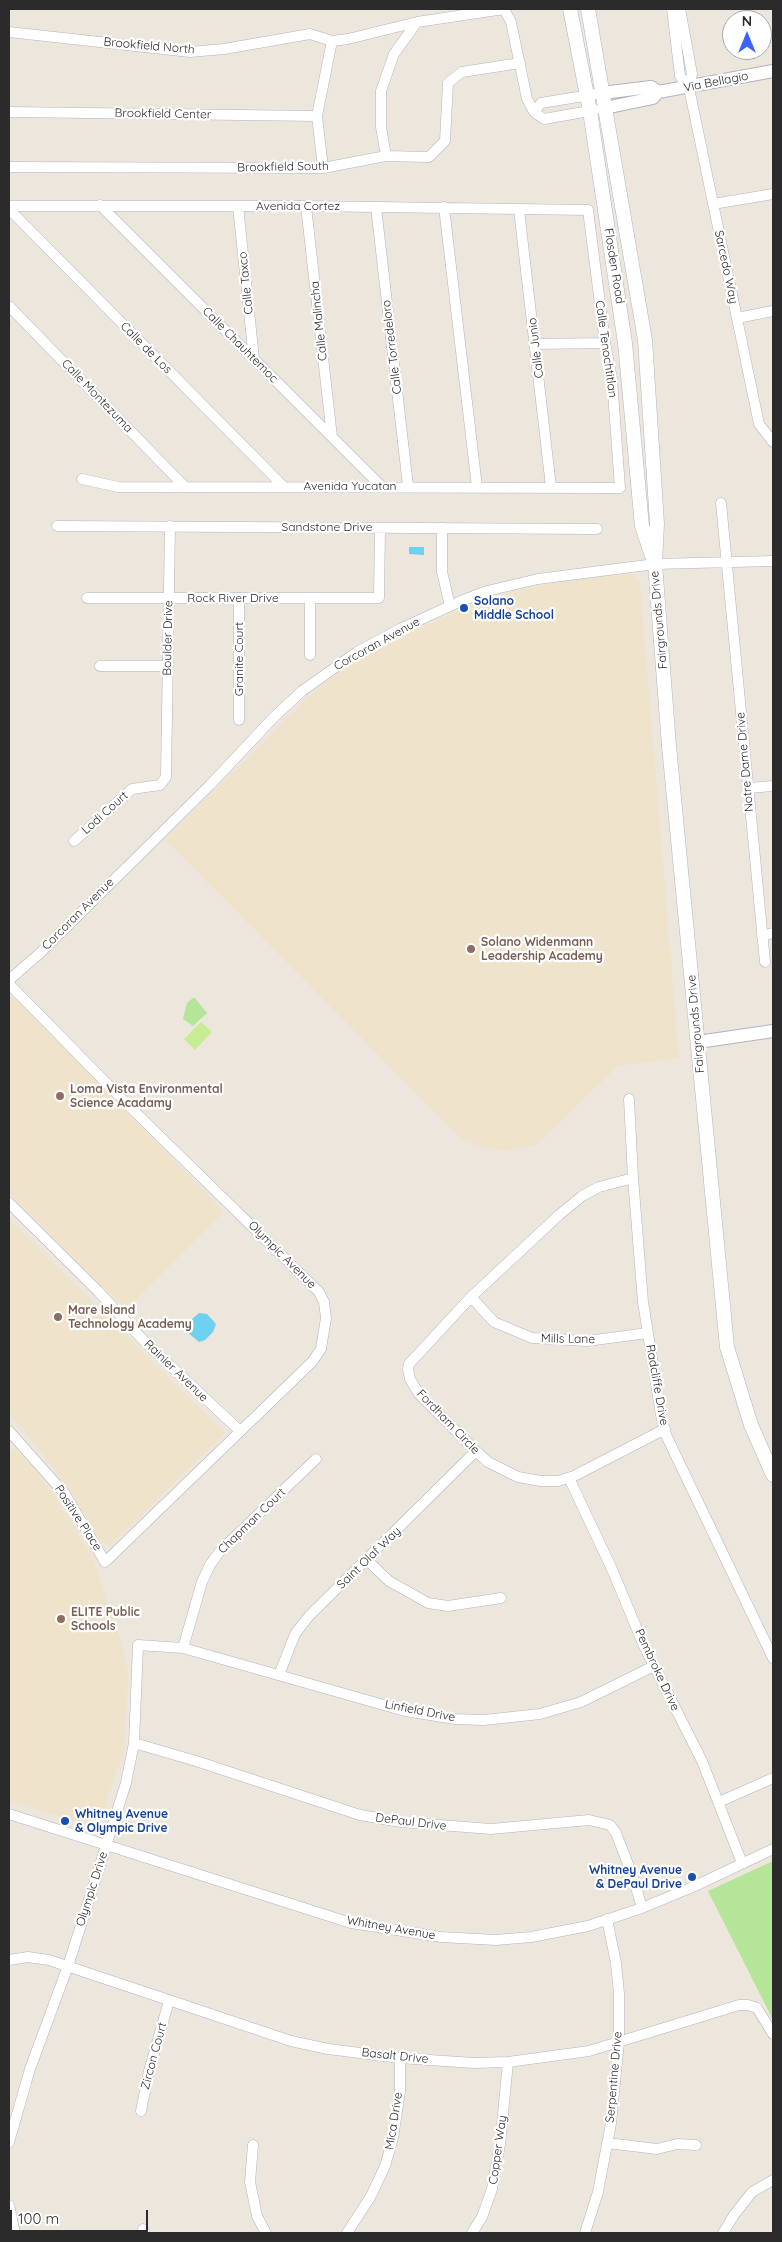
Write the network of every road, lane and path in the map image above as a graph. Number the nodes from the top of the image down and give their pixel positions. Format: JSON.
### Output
{"nodes":[{"id":1,"x":570,"y":9,"type":"edge"},
{"id":2,"x":588,"y":9,"type":"edge"},
{"id":3,"x":672,"y":9,"type":"edge"},
{"id":4,"x":680,"y":9,"type":"edge"},
{"id":5,"x":417,"y":22,"type":"junction"},
{"id":6,"x":9,"y":32,"type":"edge"},
{"id":7,"x":332,"y":40,"type":"junction"},
{"id":8,"x":520,"y":63,"type":"junction"},
{"id":9,"x":773,"y":71,"type":"edge"},
{"id":10,"x":689,"y":88,"type":"junction"},
{"id":11,"x":658,"y":92,"type":"junction"},
{"id":12,"x":602,"y":93,"type":"junction"},
{"id":13,"x":587,"y":96,"type":"junction"},
{"id":14,"x":604,"y":108,"type":"junction"},
{"id":15,"x":590,"y":111,"type":"junction"},
{"id":16,"x":9,"y":112,"type":"edge"},
{"id":17,"x":534,"y":112,"type":"junction"},
{"id":18,"x":317,"y":116,"type":"junction"},
{"id":19,"x":386,"y":156,"type":"junction"},
{"id":20,"x":9,"y":167,"type":"edge"},
{"id":21,"x":323,"y":168,"type":"junction"},
{"id":22,"x":773,"y":194,"type":"edge"},
{"id":23,"x":713,"y":204,"type":"junction"},
{"id":24,"x":100,"y":205,"type":"junction"},
{"id":25,"x":238,"y":206,"type":"junction"},
{"id":26,"x":306,"y":206,"type":"junction"},
{"id":27,"x":376,"y":207,"type":"junction"},
{"id":28,"x":444,"y":207,"type":"junction"},
{"id":29,"x":9,"y":208,"type":"edge"},
{"id":30,"x":520,"y":210,"type":"junction"},
{"id":31,"x":588,"y":210,"type":"joint"},
{"id":32,"x":9,"y":306,"type":"edge"},
{"id":33,"x":773,"y":311,"type":"edge"},
{"id":34,"x":737,"y":318,"type":"junction"},
{"id":35,"x":605,"y":343,"type":"junction"},
{"id":36,"x":535,"y":344,"type":"junction"},
{"id":37,"x":254,"y":359,"type":"junction"},
{"id":38,"x":332,"y":437,"type":"junction"},
{"id":39,"x":773,"y":442,"type":"edge"},
{"id":40,"x":82,"y":479,"type":"dead end"},
{"id":41,"x":381,"y":486,"type":"junction"},
{"id":42,"x":408,"y":486,"type":"junction"},
{"id":43,"x":185,"y":487,"type":"junction"},
{"id":44,"x":284,"y":487,"type":"junction"},
{"id":45,"x":477,"y":487,"type":"junction"},
{"id":46,"x":551,"y":487,"type":"junction"},
{"id":47,"x":620,"y":488,"type":"joint"},
{"id":48,"x":721,"y":503,"type":"dead end"},
{"id":49,"x":657,"y":524,"type":"joint"},
{"id":50,"x":57,"y":526,"type":"dead end"},
{"id":51,"x":170,"y":526,"type":"junction"},
{"id":52,"x":642,"y":526,"type":"joint"},
{"id":53,"x":380,"y":528,"type":"junction"},
{"id":54,"x":442,"y":528,"type":"junction"},
{"id":55,"x":597,"y":529,"type":"dead end"},
{"id":56,"x":773,"y":561,"type":"edge"},
{"id":57,"x":727,"y":562,"type":"junction"},
{"id":58,"x":655,"y":564,"type":"junction"},
{"id":59,"x":87,"y":598,"type":"dead end"},
{"id":60,"x":169,"y":598,"type":"junction"},
{"id":61,"x":240,"y":598,"type":"junction"},
{"id":62,"x":310,"y":598,"type":"junction"},
{"id":63,"x":450,"y":606,"type":"junction"},
{"id":64,"x":310,"y":655,"type":"dead end"},
{"id":65,"x":100,"y":666,"type":"dead end"},
{"id":66,"x":168,"y":666,"type":"junction"},
{"id":67,"x":239,"y":720,"type":"dead end"},
{"id":68,"x":167,"y":750,"type":"joint"},
{"id":69,"x":773,"y":786,"type":"edge"},
{"id":70,"x":748,"y":788,"type":"junction"},
{"id":71,"x":74,"y":841,"type":"dead end"},
{"id":72,"x":773,"y":933,"type":"edge"},
{"id":73,"x":762,"y":936,"type":"junction"},
{"id":74,"x":765,"y":962,"type":"dead end"},
{"id":75,"x":9,"y":980,"type":"edge"},
{"id":76,"x":9,"y":984,"type":"edge"},
{"id":77,"x":773,"y":1031,"type":"edge"},
{"id":78,"x":698,"y":1042,"type":"junction"},
{"id":79,"x":629,"y":1099,"type":"dead end"},
{"id":80,"x":632,"y":1178,"type":"junction"},
{"id":81,"x":9,"y":1203,"type":"edge"},
{"id":82,"x":471,"y":1297,"type":"junction"},
{"id":83,"x":648,"y":1332,"type":"junction"},
{"id":84,"x":665,"y":1429,"type":"junction"},
{"id":85,"x":239,"y":1430,"type":"junction"},
{"id":86,"x":9,"y":1431,"type":"edge"},
{"id":87,"x":476,"y":1451,"type":"junction"},
{"id":88,"x":316,"y":1460,"type":"dead end"},
{"id":89,"x":773,"y":1475,"type":"edge"},
{"id":90,"x":568,"y":1478,"type":"junction"},
{"id":91,"x":367,"y":1560,"type":"junction"},
{"id":92,"x":105,"y":1562,"type":"joint"},
{"id":93,"x":501,"y":1598,"type":"dead end"},
{"id":94,"x":183,"y":1648,"type":"junction"},
{"id":95,"x":773,"y":1658,"type":"edge"},
{"id":96,"x":654,"y":1666,"type":"junction"},
{"id":97,"x":279,"y":1675,"type":"junction"},
{"id":98,"x":134,"y":1743,"type":"junction"},
{"id":99,"x":773,"y":1778,"type":"edge"},
{"id":100,"x":719,"y":1802,"type":"junction"},
{"id":101,"x":9,"y":1814,"type":"edge"},
{"id":102,"x":106,"y":1844,"type":"junction"},
{"id":103,"x":773,"y":1849,"type":"edge"},
{"id":104,"x":742,"y":1863,"type":"junction"},
{"id":105,"x":642,"y":1908,"type":"junction"},
{"id":106,"x":607,"y":1920,"type":"junction"},
{"id":107,"x":9,"y":1960,"type":"edge"},
{"id":108,"x":68,"y":1966,"type":"junction"},
{"id":109,"x":169,"y":2001,"type":"junction"},
{"id":110,"x":773,"y":2034,"type":"edge"},
{"id":111,"x":619,"y":2042,"type":"junction"},
{"id":112,"x":400,"y":2058,"type":"junction"},
{"id":113,"x":508,"y":2062,"type":"junction"},
{"id":114,"x":141,"y":2111,"type":"dead end"},
{"id":115,"x":9,"y":2142,"type":"edge"},
{"id":116,"x":607,"y":2144,"type":"junction"},
{"id":117,"x":696,"y":2144,"type":"dead end"},
{"id":118,"x":253,"y":2145,"type":"dead end"},
{"id":119,"x":773,"y":2180,"type":"edge"},
{"id":120,"x":9,"y":2205,"type":"edge"},
{"id":121,"x":15,"y":2233,"type":"edge"},
{"id":122,"x":266,"y":2233,"type":"edge"},
{"id":123,"x":347,"y":2233,"type":"edge"},
{"id":124,"x":472,"y":2233,"type":"edge"},
{"id":125,"x":585,"y":2233,"type":"edge"},
{"id":126,"x":723,"y":2233,"type":"edge"}],
"edges":[{"from":1,"to":13,"type":"main road","name":"Flosden Road"},
{"from":2,"to":12,"type":"main road","name":"Flosden Road"},
{"from":3,"to":10,"type":"street","name":"Sarcedo Way"},
{"from":4,"to":10,"type":"street","name":"Sarcedo Way"},
{"from":5,"to":7,"type":"street","name":"Brookfield North"},
{"from":5,"to":8,"type":"street"},
{"from":5,"to":19,"type":"street"},
{"from":6,"to":7,"type":"street","name":"Brookfield North"},
{"from":7,"to":18,"type":"street"},
{"from":8,"to":17,"type":"street"},
{"from":8,"to":19,"type":"street","name":"Brookfield South"},
{"from":9,"to":10,"type":"street","name":"Via Bellagio"},
{"from":10,"to":11,"type":"street","name":"Via Bellagio"},
{"from":10,"to":23,"type":"street","name":"Sarcedo Way"},
{"from":11,"to":12,"type":"street","name":"Via Bellagio"},
{"from":11,"to":14,"type":"street","name":"Via Bellagio"},
{"from":12,"to":13,"type":"street"},
{"from":12,"to":14,"type":"main road","name":"Flosden Road"},
{"from":13,"to":15,"type":"main road","name":"Flosden Road"},
{"from":13,"to":17,"type":"street"},
{"from":14,"to":15,"type":"street"},
{"from":14,"to":49,"type":"main road","name":"Flosden Road"},
{"from":15,"to":17,"type":"street"},
{"from":15,"to":52,"type":"main road","name":"Flosden Road"},
{"from":16,"to":18,"type":"street","name":"Brookfield Center"},
{"from":18,"to":21,"type":"street"},
{"from":19,"to":21,"type":"street","name":"Brookfield South"},
{"from":20,"to":21,"type":"street","name":"Brookfield South"},
{"from":22,"to":23,"type":"street"},
{"from":23,"to":34,"type":"street","name":"Sarcedo Way"},
{"from":24,"to":25,"type":"street","name":"Avenida Cortez"},
{"from":24,"to":29,"type":"street","name":"Avenida Cortez"},
{"from":24,"to":37,"type":"street","name":"Calle Chauhtemoc"},
{"from":25,"to":26,"type":"street","name":"Avenida Cortez"},
{"from":25,"to":37,"type":"street","name":"Calle Taxco"},
{"from":26,"to":27,"type":"street","name":"Avenida Cortez"},
{"from":26,"to":38,"type":"street","name":"Calle Malincha"},
{"from":27,"to":28,"type":"street","name":"Avenida Cortez"},
{"from":27,"to":42,"type":"street","name":"Calle Torredeloro"},
{"from":28,"to":30,"type":"street","name":"Avenida Cortez"},
{"from":28,"to":45,"type":"street"},
{"from":29,"to":44,"type":"street","name":"Calle de Los"},
{"from":30,"to":31,"type":"street","name":"Avenida Cortez"},
{"from":30,"to":36,"type":"street","name":"Calle Junio"},
{"from":31,"to":35,"type":"street","name":"Calle Tenochtitlan"},
{"from":32,"to":43,"type":"street","name":"Calle Montezuma"},
{"from":33,"to":34,"type":"street"},
{"from":34,"to":39,"type":"street","name":"Sarcedo Way"},
{"from":35,"to":36,"type":"street"},
{"from":35,"to":47,"type":"street","name":"Calle Tenochtitlan"},
{"from":36,"to":46,"type":"street","name":"Calle Junio"},
{"from":37,"to":38,"type":"street","name":"Calle Chauhtemoc"},
{"from":38,"to":41,"type":"street","name":"Calle Chauhtemoc"},
{"from":40,"to":43,"type":"street","name":"Avenida Yucatan"},
{"from":41,"to":42,"type":"street","name":"Avenida Yucatan"},
{"from":41,"to":44,"type":"street","name":"Avenida Yucatan"},
{"from":42,"to":45,"type":"street","name":"Avenida Yucatan"},
{"from":43,"to":44,"type":"street","name":"Avenida Yucatan"},
{"from":45,"to":46,"type":"street","name":"Avenida Yucatan"},
{"from":46,"to":47,"type":"street","name":"Avenida Yucatan"},
{"from":48,"to":57,"type":"street","name":"Notre Dame Drive"},
{"from":49,"to":58,"type":"main road","name":"Fairgrounds Drive"},
{"from":50,"to":51,"type":"street","name":"Sandstone Drive"},
{"from":51,"to":53,"type":"street","name":"Sandstone Drive"},
{"from":51,"to":60,"type":"street","name":"Boulder Drive"},
{"from":52,"to":58,"type":"main road","name":"Fairgrounds Drive"},
{"from":53,"to":54,"type":"street","name":"Sandstone Drive"},
{"from":53,"to":62,"type":"street","name":"Rock River Drive"},
{"from":54,"to":55,"type":"street","name":"Sandstone Drive"},
{"from":54,"to":63,"type":"street"},
{"from":56,"to":57,"type":"street","name":"Corcoran Avenue"},
{"from":57,"to":58,"type":"street","name":"Corcoran Avenue"},
{"from":57,"to":70,"type":"street","name":"Notre Dame Drive"},
{"from":58,"to":63,"type":"street","name":"Corcoran Avenue"},
{"from":58,"to":78,"type":"main road","name":"Fairgrounds Drive"},
{"from":59,"to":60,"type":"street","name":"Rock River Drive"},
{"from":60,"to":61,"type":"street","name":"Rock River Drive"},
{"from":60,"to":66,"type":"street","name":"Boulder Drive"},
{"from":61,"to":62,"type":"street","name":"Rock River Drive"},
{"from":61,"to":67,"type":"street","name":"Granite Court"},
{"from":62,"to":64,"type":"street"},
{"from":63,"to":75,"type":"street","name":"Corcoran Avenue"},
{"from":65,"to":66,"type":"street"},
{"from":66,"to":68,"type":"street","name":"Boulder Drive"},
{"from":68,"to":71,"type":"street","name":"Lodi Court"},
{"from":69,"to":70,"type":"street"},
{"from":70,"to":73,"type":"street","name":"Notre Dame Drive"},
{"from":72,"to":73,"type":"street"},
{"from":73,"to":74,"type":"street","name":"Notre Dame Drive"},
{"from":76,"to":85,"type":"street","name":"Olympic Avenue"},
{"from":77,"to":78,"type":"street"},
{"from":78,"to":89,"type":"main road","name":"Fairgrounds Drive"},
{"from":79,"to":80,"type":"street","name":"Radcliffe Drive"},
{"from":80,"to":82,"type":"street","name":"Fordham Circle"},
{"from":80,"to":83,"type":"street","name":"Radcliffe Drive"},
{"from":81,"to":85,"type":"street","name":"Rainier Avenue"},
{"from":82,"to":83,"type":"street","name":"Mills Lane"},
{"from":82,"to":87,"type":"street","name":"Fordham Circle"},
{"from":83,"to":84,"type":"street","name":"Radcliffe Drive"},
{"from":84,"to":90,"type":"street","name":"Fordham Circle"},
{"from":84,"to":95,"type":"street","name":"Radcliffe Drive"},
{"from":85,"to":92,"type":"street","name":"Olympic Avenue"},
{"from":86,"to":92,"type":"street","name":"Positive Place"},
{"from":87,"to":90,"type":"street","name":"Fordham Circle"},
{"from":87,"to":91,"type":"street","name":"Saint Olaf Way"},
{"from":88,"to":94,"type":"street","name":"Chapman Court"},
{"from":90,"to":96,"type":"street","name":"Pembroke Drive"},
{"from":91,"to":93,"type":"street"},
{"from":91,"to":97,"type":"street","name":"Saint Olaf Way"},
{"from":94,"to":97,"type":"street","name":"Linfield Drive"},
{"from":94,"to":98,"type":"street","name":"Olympic Drive"},
{"from":96,"to":97,"type":"street","name":"Linfield Drive"},
{"from":96,"to":100,"type":"street","name":"Pembroke Drive"},
{"from":98,"to":102,"type":"street","name":"Olympic Drive"},
{"from":98,"to":105,"type":"street","name":"DePaul Drive"},
{"from":99,"to":100,"type":"street"},
{"from":100,"to":104,"type":"street","name":"Pembroke Drive"},
{"from":101,"to":102,"type":"street","name":"Whitney Avenue"},
{"from":102,"to":106,"type":"street","name":"Whitney Avenue"},
{"from":102,"to":108,"type":"street","name":"Olympic Drive"},
{"from":103,"to":104,"type":"street","name":"Whitney Avenue"},
{"from":104,"to":105,"type":"street","name":"Whitney Avenue"},
{"from":105,"to":106,"type":"street","name":"Whitney Avenue"},
{"from":106,"to":111,"type":"street","name":"Serpentine Drive"},
{"from":107,"to":108,"type":"street","name":"Basalt Drive"},
{"from":108,"to":109,"type":"street","name":"Basalt Drive"},
{"from":108,"to":115,"type":"street","name":"Olympic Drive"},
{"from":109,"to":112,"type":"street","name":"Basalt Drive"},
{"from":109,"to":114,"type":"street","name":"Zircon Court"},
{"from":110,"to":111,"type":"street","name":"Basalt Drive"},
{"from":111,"to":113,"type":"street","name":"Basalt Drive"},
{"from":111,"to":116,"type":"street","name":"Serpentine Drive"},
{"from":112,"to":113,"type":"street","name":"Basalt Drive"},
{"from":112,"to":123,"type":"street","name":"Mica Drive"},
{"from":113,"to":124,"type":"street","name":"Copper Way"},
{"from":116,"to":117,"type":"street"},
{"from":116,"to":125,"type":"street","name":"Serpentine Drive"},
{"from":118,"to":122,"type":"street"},
{"from":119,"to":126,"type":"street"},
{"from":120,"to":121,"type":"street"}]}
